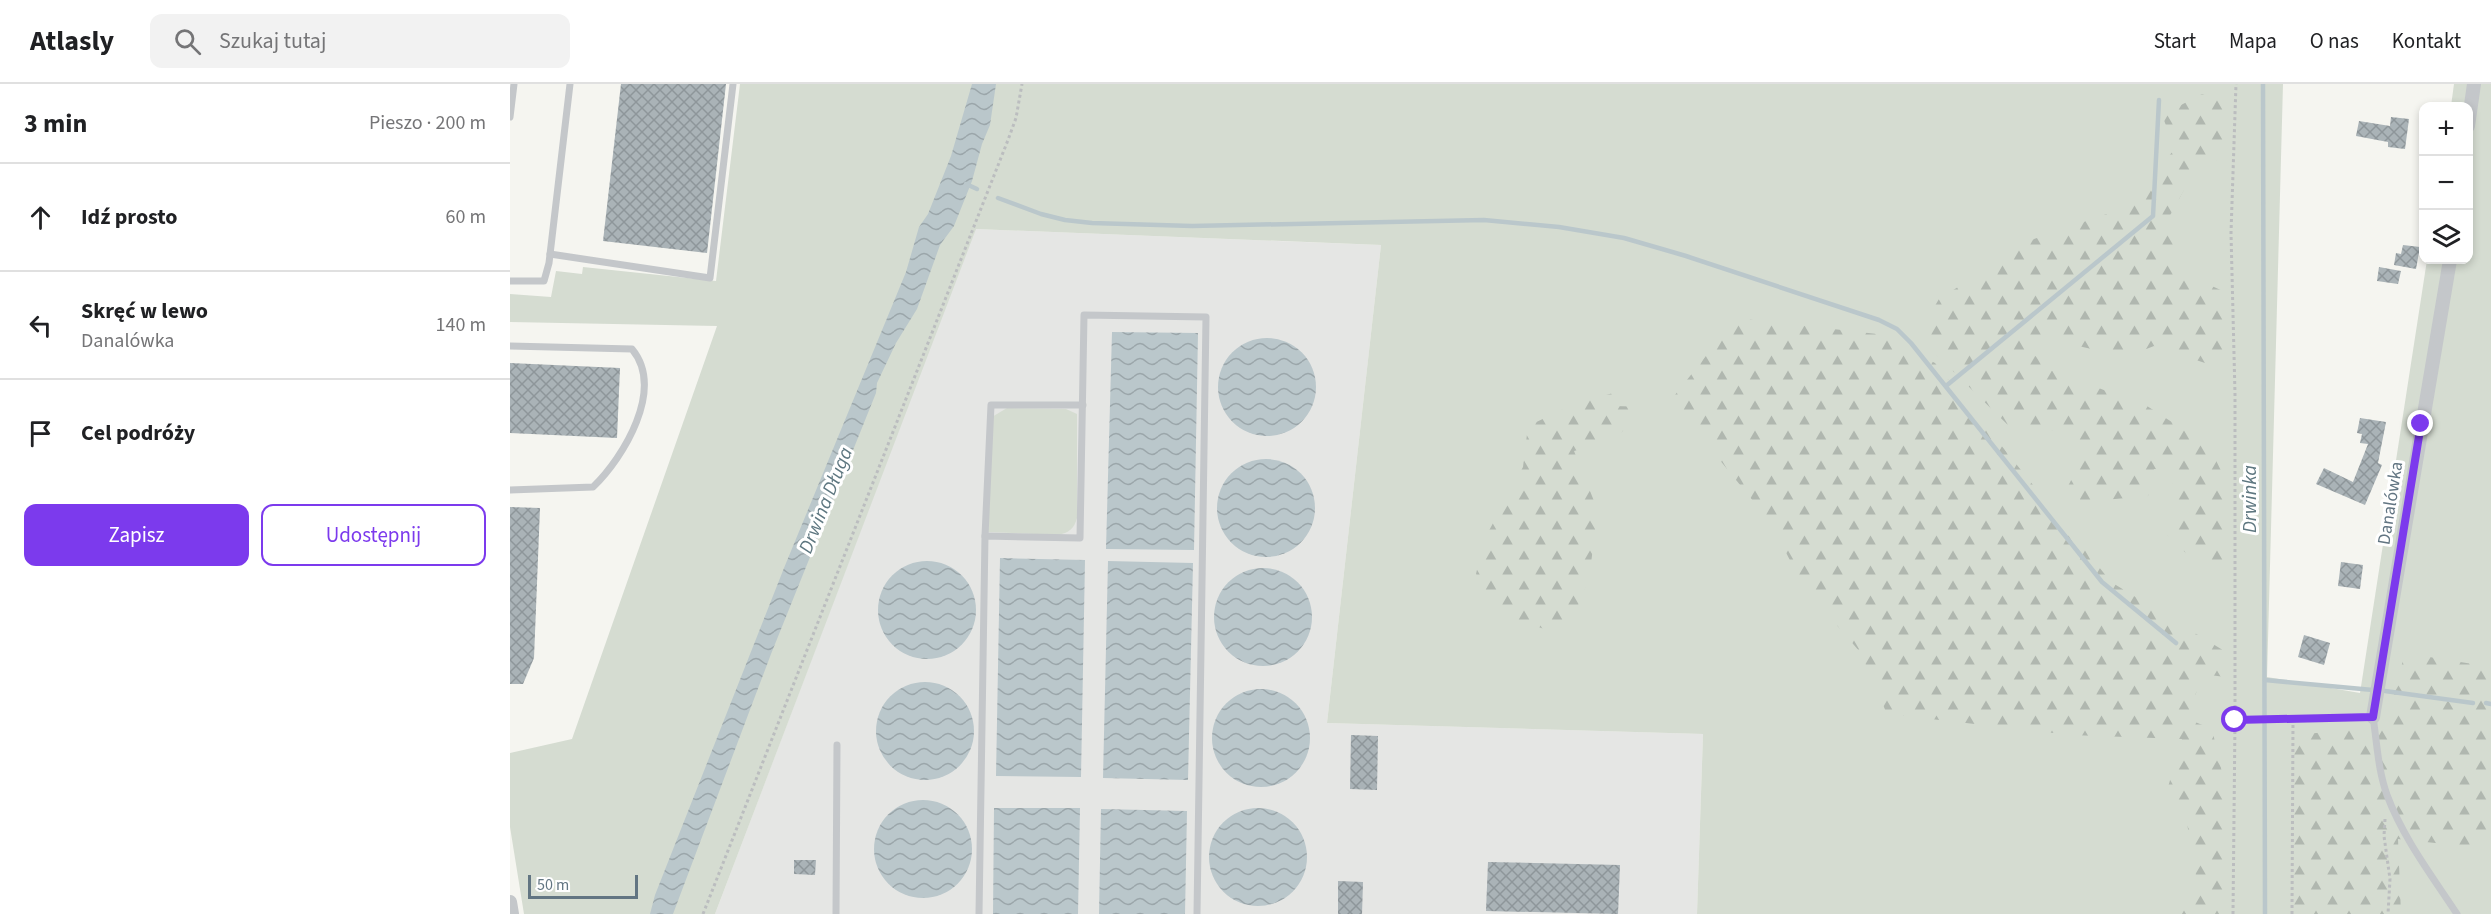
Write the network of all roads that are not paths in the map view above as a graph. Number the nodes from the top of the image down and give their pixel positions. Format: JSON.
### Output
{"nodes":[{"id":1,"x":514,"y":84,"type":"edge"},
{"id":2,"x":570,"y":84,"type":"edge"},
{"id":3,"x":733,"y":84,"type":"edge"},
{"id":4,"x":2474,"y":84,"type":"edge"},
{"id":5,"x":2472,"y":102,"type":"edge"},
{"id":6,"x":510,"y":117,"type":"edge"},
{"id":7,"x":550,"y":255,"type":"junction"},
{"id":8,"x":2449,"y":264,"type":"edge"},
{"id":9,"x":510,"y":281,"type":"edge"},
{"id":10,"x":510,"y":346,"type":"edge"},
{"id":11,"x":1083,"y":405,"type":"junction"},
{"id":12,"x":510,"y":490,"type":"edge"},
{"id":13,"x":985,"y":536,"type":"junction"},
{"id":14,"x":2373,"y":717,"type":"joint"},
{"id":15,"x":837,"y":745,"type":"dead end"},
{"id":16,"x":510,"y":902,"type":"edge"},
{"id":17,"x":512,"y":914,"type":"edge"},
{"id":18,"x":836,"y":914,"type":"edge"},
{"id":19,"x":979,"y":914,"type":"edge"},
{"id":20,"x":1197,"y":914,"type":"edge"},
{"id":21,"x":2457,"y":914,"type":"edge"}],
"edges":[{"from":1,"to":6,"type":"lane"},
{"from":2,"to":7,"type":"lane"},
{"from":3,"to":7,"type":"lane"},
{"from":4,"to":5,"type":"street"},
{"from":7,"to":9,"type":"lane"},
{"from":8,"to":14,"type":"street","name":"Danalówka"},
{"from":10,"to":12,"type":"lane"},
{"from":11,"to":13,"type":"lane"},
{"from":11,"to":13,"type":"lane"},
{"from":11,"to":20,"type":"lane"},
{"from":13,"to":19,"type":"lane"},
{"from":14,"to":21,"type":"lane"},
{"from":15,"to":18,"type":"lane"},
{"from":16,"to":17,"type":"street"}]}
